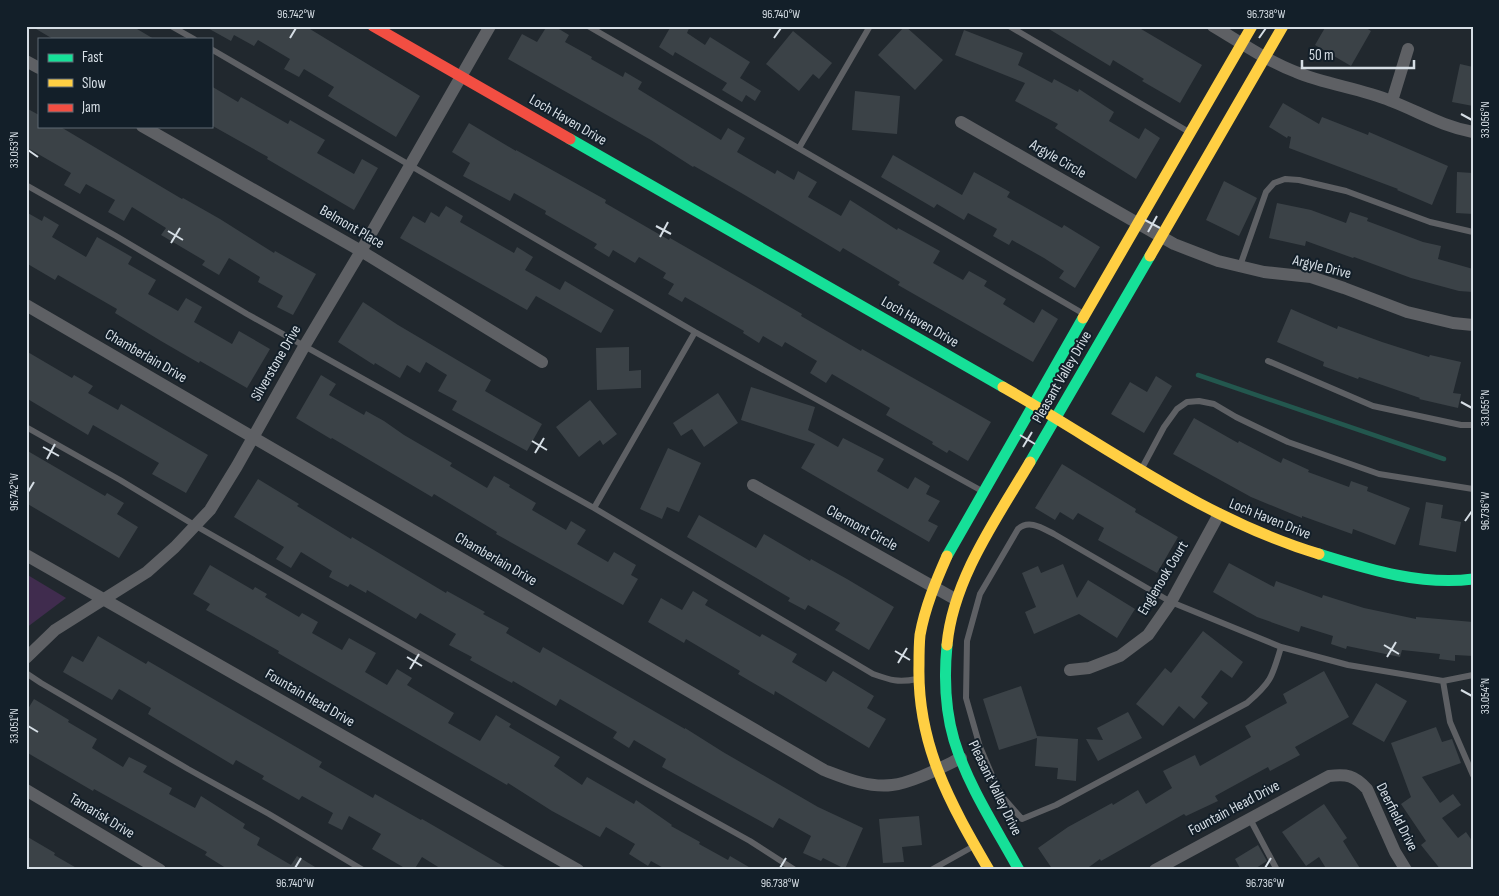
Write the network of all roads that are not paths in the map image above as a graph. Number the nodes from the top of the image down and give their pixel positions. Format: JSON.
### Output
{"nodes":[{"id":1,"x":172,"y":26,"type":"edge"},
{"id":2,"x":373,"y":26,"type":"edge"},
{"id":3,"x":490,"y":26,"type":"edge"},
{"id":4,"x":588,"y":26,"type":"edge"},
{"id":5,"x":870,"y":26,"type":"edge"},
{"id":6,"x":1009,"y":26,"type":"edge"},
{"id":7,"x":1213,"y":26,"type":"edge"},
{"id":8,"x":1252,"y":26,"type":"edge"},
{"id":9,"x":1283,"y":26,"type":"edge"},
{"id":10,"x":192,"y":38,"type":"edge"},
{"id":11,"x":1242,"y":44,"type":"junction"},
{"id":12,"x":1408,"y":49,"type":"dead end"},
{"id":13,"x":212,"y":50,"type":"edge"},
{"id":14,"x":1265,"y":57,"type":"junction"},
{"id":15,"x":26,"y":61,"type":"edge"},
{"id":16,"x":38,"y":67,"type":"edge"},
{"id":17,"x":460,"y":76,"type":"junction"},
{"id":18,"x":1392,"y":101,"type":"junction"},
{"id":19,"x":961,"y":122,"type":"dead end"},
{"id":20,"x":146,"y":128,"type":"edge"},
{"id":21,"x":1473,"y":132,"type":"edge"},
{"id":22,"x":1190,"y":133,"type":"junction"},
{"id":23,"x":799,"y":148,"type":"junction"},
{"id":24,"x":410,"y":166,"type":"junction"},
{"id":25,"x":26,"y":185,"type":"edge"},
{"id":26,"x":1138,"y":224,"type":"junction"},
{"id":27,"x":1473,"y":232,"type":"edge"},
{"id":28,"x":1160,"y":236,"type":"junction"},
{"id":29,"x":361,"y":251,"type":"junction"},
{"id":30,"x":1240,"y":266,"type":"junction"},
{"id":31,"x":26,"y":305,"type":"edge"},
{"id":32,"x":1086,"y":314,"type":"junction"},
{"id":33,"x":1473,"y":325,"type":"edge"},
{"id":34,"x":696,"y":332,"type":"junction"},
{"id":35,"x":305,"y":345,"type":"junction"},
{"id":36,"x":1268,"y":361,"type":"dead end"},
{"id":37,"x":542,"y":362,"type":"dead end"},
{"id":38,"x":1034,"y":404,"type":"junction"},
{"id":39,"x":1056,"y":417,"type":"junction"},
{"id":40,"x":1473,"y":425,"type":"edge"},
{"id":41,"x":26,"y":427,"type":"edge"},
{"id":42,"x":253,"y":437,"type":"junction"},
{"id":43,"x":1140,"y":471,"type":"junction"},
{"id":44,"x":753,"y":485,"type":"dead end"},
{"id":45,"x":1473,"y":488,"type":"edge"},
{"id":46,"x":983,"y":492,"type":"junction"},
{"id":47,"x":594,"y":508,"type":"junction"},
{"id":48,"x":1219,"y":514,"type":"junction"},
{"id":49,"x":196,"y":526,"type":"junction"},
{"id":50,"x":26,"y":555,"type":"edge"},
{"id":51,"x":1473,"y":579,"type":"edge"},
{"id":52,"x":933,"y":586,"type":"junction"},
{"id":53,"x":955,"y":598,"type":"junction"},
{"id":54,"x":104,"y":600,"type":"junction"},
{"id":55,"x":1171,"y":602,"type":"junction"},
{"id":56,"x":1281,"y":647,"type":"junction"},
{"id":57,"x":26,"y":658,"type":"edge"},
{"id":58,"x":1070,"y":670,"type":"dead end"},
{"id":59,"x":26,"y":673,"type":"edge"},
{"id":60,"x":1473,"y":676,"type":"edge"},
{"id":61,"x":917,"y":680,"type":"junction"},
{"id":62,"x":1443,"y":681,"type":"junction"},
{"id":63,"x":961,"y":758,"type":"junction"},
{"id":64,"x":936,"y":769,"type":"junction"},
{"id":65,"x":1473,"y":775,"type":"edge"},
{"id":66,"x":1329,"y":776,"type":"joint"},
{"id":67,"x":26,"y":790,"type":"edge"},
{"id":68,"x":1250,"y":818,"type":"junction"},
{"id":69,"x":975,"y":846,"type":"junction"},
{"id":70,"x":1159,"y":869,"type":"edge"},
{"id":71,"x":160,"y":870,"type":"edge"},
{"id":72,"x":363,"y":870,"type":"edge"},
{"id":73,"x":578,"y":870,"type":"edge"},
{"id":74,"x":795,"y":870,"type":"edge"},
{"id":75,"x":932,"y":870,"type":"edge"},
{"id":76,"x":989,"y":870,"type":"edge"},
{"id":77,"x":1019,"y":870,"type":"edge"},
{"id":78,"x":1277,"y":870,"type":"edge"},
{"id":79,"x":1406,"y":870,"type":"edge"}],
"edges":[{"from":1,"to":10,"type":"lane"},
{"from":2,"to":17,"type":"street","name":"Loch Haven Drive"},
{"from":3,"to":17,"type":"street","name":"Silverstone Drive"},
{"from":4,"to":23,"type":"lane"},
{"from":5,"to":23,"type":"lane"},
{"from":6,"to":22,"type":"lane"},
{"from":7,"to":11,"type":"street"},
{"from":8,"to":11,"type":"street","name":"Pleasant Valley Drive"},
{"from":9,"to":14,"type":"street","name":"Pleasant Valley Drive"},
{"from":11,"to":14,"type":"street"},
{"from":11,"to":22,"type":"street","name":"Pleasant Valley Drive"},
{"from":12,"to":18,"type":"street"},
{"from":13,"to":24,"type":"lane"},
{"from":14,"to":18,"type":"street"},
{"from":14,"to":28,"type":"street","name":"Pleasant Valley Drive"},
{"from":15,"to":16,"type":"street"},
{"from":17,"to":24,"type":"street","name":"Silverstone Drive"},
{"from":17,"to":38,"type":"street","name":"Loch Haven Drive"},
{"from":18,"to":21,"type":"street"},
{"from":19,"to":26,"type":"street","name":"Argyle Circle"},
{"from":20,"to":29,"type":"street","name":"Belmont Place"},
{"from":22,"to":26,"type":"street","name":"Pleasant Valley Drive"},
{"from":23,"to":32,"type":"lane"},
{"from":24,"to":29,"type":"street","name":"Silverstone Drive"},
{"from":24,"to":34,"type":"lane"},
{"from":25,"to":35,"type":"lane"},
{"from":26,"to":28,"type":"street","name":"Argyle Drive"},
{"from":26,"to":32,"type":"street","name":"Pleasant Valley Drive"},
{"from":27,"to":30,"type":"lane"},
{"from":28,"to":30,"type":"street","name":"Argyle Drive"},
{"from":28,"to":39,"type":"street","name":"Pleasant Valley Drive"},
{"from":29,"to":35,"type":"street","name":"Silverstone Drive"},
{"from":29,"to":37,"type":"street","name":"Belmont Place"},
{"from":30,"to":33,"type":"street","name":"Argyle Drive"},
{"from":31,"to":42,"type":"street","name":"Chamberlain Drive"},
{"from":32,"to":38,"type":"street","name":"Pleasant Valley Drive"},
{"from":34,"to":46,"type":"lane"},
{"from":34,"to":47,"type":"lane"},
{"from":35,"to":42,"type":"street","name":"Silverstone Drive"},
{"from":35,"to":47,"type":"lane"},
{"from":36,"to":40,"type":"lane"},
{"from":38,"to":39,"type":"street","name":"Loch Haven Drive"},
{"from":38,"to":46,"type":"street","name":"Pleasant Valley Drive"},
{"from":39,"to":43,"type":"street","name":"Loch Haven Drive"},
{"from":39,"to":53,"type":"street","name":"Pleasant Valley Drive"},
{"from":41,"to":49,"type":"lane"},
{"from":42,"to":49,"type":"street","name":"Silverstone Drive"},
{"from":42,"to":64,"type":"street","name":"Chamberlain Drive"},
{"from":43,"to":45,"type":"lane"},
{"from":43,"to":48,"type":"street","name":"Loch Haven Drive"},
{"from":44,"to":52,"type":"street","name":"Clermont Circle"},
{"from":46,"to":52,"type":"street","name":"Pleasant Valley Drive"},
{"from":47,"to":61,"type":"lane"},
{"from":48,"to":51,"type":"street","name":"Loch Haven Drive"},
{"from":48,"to":55,"type":"street","name":"Englenook Court"},
{"from":49,"to":54,"type":"street","name":"Silverstone Drive"},
{"from":49,"to":74,"type":"lane"},
{"from":50,"to":54,"type":"street","name":"Fountain Head Drive"},
{"from":52,"to":53,"type":"street","name":"Clermont Circle"},
{"from":52,"to":61,"type":"street","name":"Pleasant Valley Drive"},
{"from":53,"to":63,"type":"street","name":"Pleasant Valley Drive"},
{"from":54,"to":57,"type":"street","name":"Silverstone Drive"},
{"from":54,"to":73,"type":"street","name":"Fountain Head Drive"},
{"from":55,"to":56,"type":"lane"},
{"from":55,"to":56,"type":"lane"},
{"from":55,"to":58,"type":"street","name":"Englenook Court"},
{"from":56,"to":62,"type":"lane"},
{"from":59,"to":72,"type":"lane"},
{"from":60,"to":62,"type":"lane"},
{"from":61,"to":64,"type":"street","name":"Pleasant Valley Drive"},
{"from":62,"to":65,"type":"lane"},
{"from":63,"to":64,"type":"street","name":"Chamberlain Drive"},
{"from":63,"to":77,"type":"street","name":"Pleasant Valley Drive"},
{"from":64,"to":69,"type":"street","name":"Pleasant Valley Drive"},
{"from":66,"to":68,"type":"street","name":"Fountain Head Drive"},
{"from":66,"to":79,"type":"street","name":"Deerfield Drive"},
{"from":67,"to":71,"type":"street","name":"Tamarisk Drive"},
{"from":68,"to":70,"type":"street","name":"Fountain Head Drive"},
{"from":68,"to":78,"type":"lane"},
{"from":69,"to":75,"type":"lane"},
{"from":69,"to":76,"type":"street","name":"Pleasant Valley Drive"}]}
